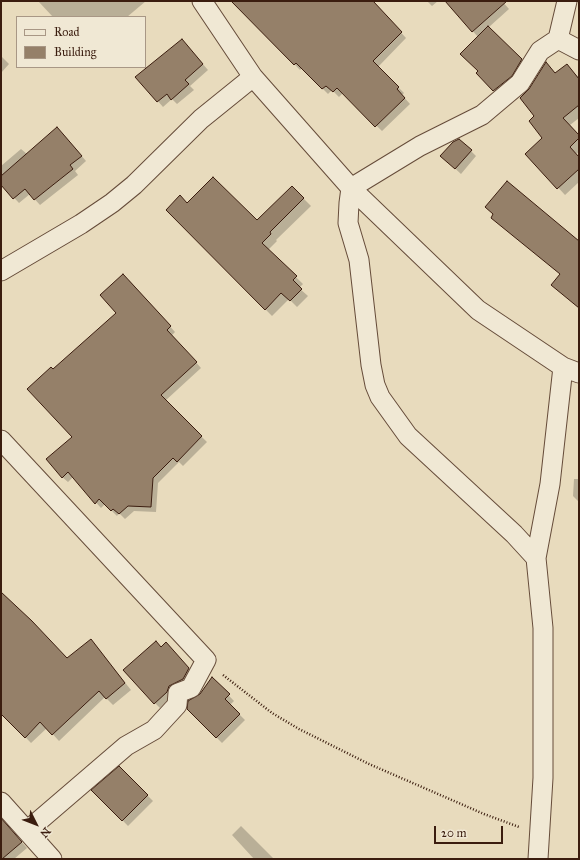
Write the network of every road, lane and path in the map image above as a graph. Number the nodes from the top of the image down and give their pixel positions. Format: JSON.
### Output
{"nodes":[{"id":1,"x":202,"y":1,"type":"edge"},
{"id":2,"x":567,"y":1,"type":"edge"},
{"id":3,"x":558,"y":39,"type":"junction"},
{"id":4,"x":579,"y":50,"type":"edge"},
{"id":5,"x":253,"y":77,"type":"junction"},
{"id":6,"x":351,"y":188,"type":"junction"},
{"id":7,"x":1,"y":271,"type":"edge"},
{"id":8,"x":571,"y":370,"type":"edge"},
{"id":9,"x":1,"y":440,"type":"edge"},
{"id":10,"x":536,"y":558,"type":"junction"},
{"id":11,"x":206,"y":660,"type":"junction"},
{"id":12,"x":1,"y":802,"type":"edge"},
{"id":13,"x":27,"y":831,"type":"junction"},
{"id":14,"x":540,"y":834,"type":"junction"},
{"id":15,"x":52,"y":859,"type":"edge"},
{"id":16,"x":538,"y":859,"type":"edge"}],
"edges":[{"from":1,"to":5,"type":"street"},
{"from":2,"to":3,"type":"street"},
{"from":3,"to":4,"type":"street"},
{"from":3,"to":6,"type":"street"},
{"from":5,"to":6,"type":"street"},
{"from":5,"to":7,"type":"street"},
{"from":6,"to":8,"type":"street"},
{"from":6,"to":10,"type":"street"},
{"from":8,"to":10,"type":"street"},
{"from":9,"to":11,"type":"street"},
{"from":10,"to":14,"type":"street"},
{"from":11,"to":13,"type":"street"},
{"from":11,"to":14,"type":"path"},
{"from":12,"to":13,"type":"street"},
{"from":13,"to":15,"type":"street"},
{"from":14,"to":16,"type":"street"}]}
